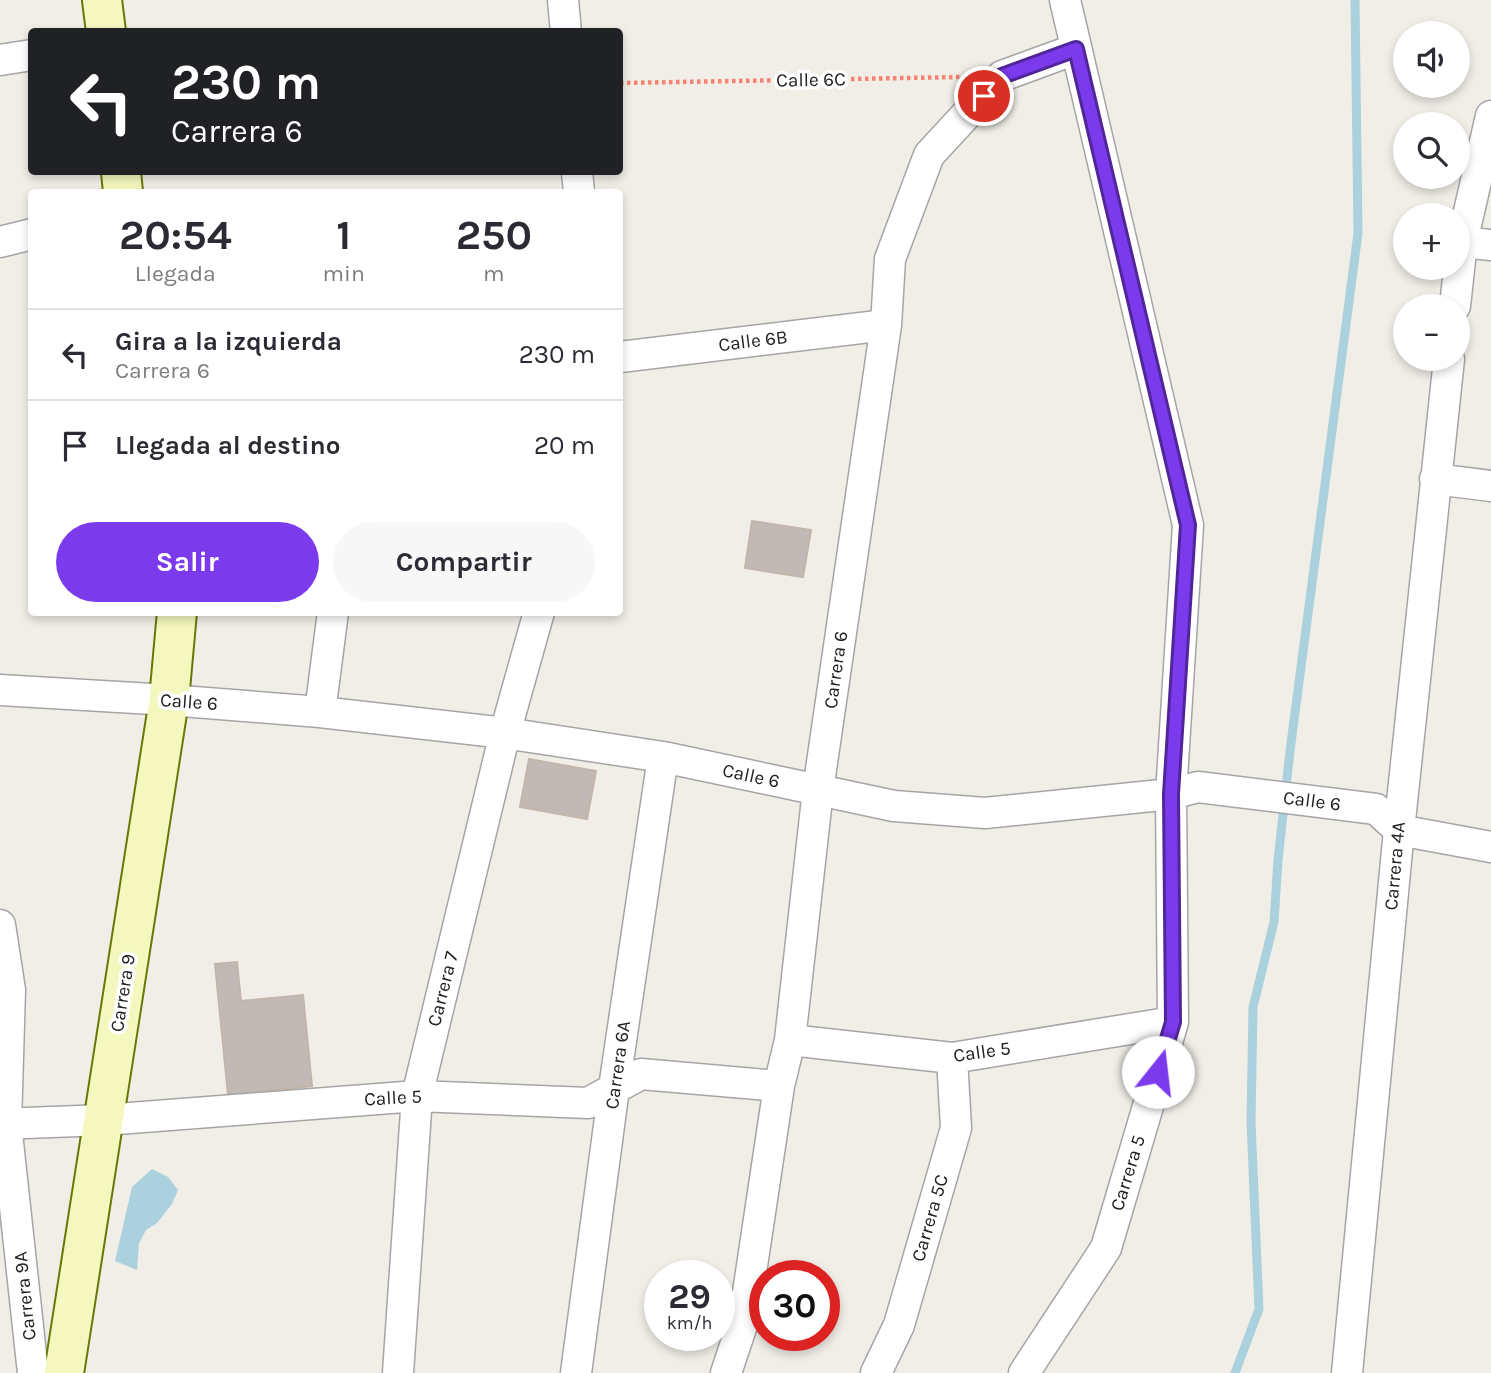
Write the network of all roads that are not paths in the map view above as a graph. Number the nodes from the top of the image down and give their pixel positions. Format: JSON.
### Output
{"nodes":[{"id":1,"x":102,"y":0,"type":"edge"},
{"id":2,"x":563,"y":0,"type":"edge"},
{"id":3,"x":1065,"y":0,"type":"edge"},
{"id":4,"x":106,"y":28,"type":"edge"},
{"id":5,"x":566,"y":28,"type":"edge"},
{"id":6,"x":1076,"y":49,"type":"junction"},
{"id":7,"x":28,"y":56,"type":"edge"},
{"id":8,"x":0,"y":60,"type":"edge"},
{"id":9,"x":1491,"y":116,"type":"edge"},
{"id":10,"x":28,"y":235,"type":"edge"},
{"id":11,"x":0,"y":242,"type":"edge"},
{"id":12,"x":1476,"y":244,"type":"edge"},
{"id":13,"x":1459,"y":294,"type":"edge"},
{"id":14,"x":886,"y":325,"type":"junction"},
{"id":15,"x":623,"y":357,"type":"edge"},
{"id":16,"x":1448,"y":371,"type":"edge"},
{"id":17,"x":1436,"y":479,"type":"junction"},
{"id":18,"x":1491,"y":486,"type":"edge"},
{"id":19,"x":177,"y":616,"type":"edge"},
{"id":20,"x":332,"y":616,"type":"edge"},
{"id":21,"x":539,"y":616,"type":"edge"},
{"id":22,"x":0,"y":690,"type":"edge"},
{"id":23,"x":169,"y":701,"type":"junction"},
{"id":24,"x":320,"y":712,"type":"junction"},
{"id":25,"x":505,"y":733,"type":"junction"},
{"id":26,"x":663,"y":757,"type":"junction"},
{"id":27,"x":818,"y":790,"type":"junction"},
{"id":28,"x":1171,"y":794,"type":"junction"},
{"id":29,"x":1399,"y":830,"type":"junction"},
{"id":30,"x":1491,"y":847,"type":"edge"},
{"id":31,"x":0,"y":925,"type":"edge"},
{"id":32,"x":1173,"y":1022,"type":"junction"},
{"id":33,"x":790,"y":1040,"type":"junction"},
{"id":34,"x":952,"y":1058,"type":"junction"},
{"id":35,"x":779,"y":1086,"type":"junction"},
{"id":36,"x":614,"y":1088,"type":"junction"},
{"id":37,"x":418,"y":1096,"type":"junction"},
{"id":38,"x":104,"y":1119,"type":"junction"},
{"id":39,"x":3,"y":1124,"type":"edge"},
{"id":40,"x":33,"y":1373,"type":"edge"},
{"id":41,"x":64,"y":1373,"type":"edge"},
{"id":42,"x":398,"y":1373,"type":"edge"},
{"id":43,"x":576,"y":1373,"type":"edge"},
{"id":44,"x":726,"y":1373,"type":"edge"},
{"id":45,"x":876,"y":1373,"type":"edge"},
{"id":46,"x":1024,"y":1373,"type":"edge"},
{"id":47,"x":1347,"y":1373,"type":"edge"}],
"edges":[{"from":1,"to":4,"type":"main road"},
{"from":2,"to":5,"type":"street"},
{"from":3,"to":6,"type":"street","name":"Carrera 5"},
{"from":6,"to":14,"type":"street","name":"Carrera 6"},
{"from":6,"to":28,"type":"street","name":"Carrera 5"},
{"from":7,"to":8,"type":"street"},
{"from":9,"to":12,"type":"street"},
{"from":10,"to":11,"type":"street"},
{"from":12,"to":13,"type":"street"},
{"from":14,"to":15,"type":"street","name":"Calle 6B"},
{"from":14,"to":27,"type":"street","name":"Carrera 6"},
{"from":16,"to":17,"type":"street","name":"Carrera 4A"},
{"from":17,"to":18,"type":"street"},
{"from":17,"to":29,"type":"street","name":"Carrera 4A"},
{"from":19,"to":23,"type":"main road","name":"Carrera 9"},
{"from":20,"to":24,"type":"street"},
{"from":21,"to":25,"type":"street","name":"Carrera 7"},
{"from":22,"to":23,"type":"street","name":"Calle 6"},
{"from":23,"to":24,"type":"street","name":"Calle 6"},
{"from":23,"to":38,"type":"main road","name":"Carrera 9"},
{"from":24,"to":25,"type":"street","name":"Calle 6"},
{"from":25,"to":26,"type":"street","name":"Calle 6"},
{"from":25,"to":37,"type":"street","name":"Carrera 7"},
{"from":26,"to":27,"type":"street","name":"Calle 6"},
{"from":26,"to":36,"type":"street","name":"Carrera 6A"},
{"from":27,"to":28,"type":"street","name":"Calle 6"},
{"from":27,"to":33,"type":"street","name":"Carrera 6"},
{"from":28,"to":29,"type":"street","name":"Calle 6"},
{"from":28,"to":32,"type":"street","name":"Carrera 5"},
{"from":29,"to":30,"type":"street","name":"Calle 6"},
{"from":29,"to":47,"type":"street","name":"Carrera 4A"},
{"from":31,"to":39,"type":"street","name":"Carrera 9A"},
{"from":32,"to":34,"type":"street","name":"Calle 5"},
{"from":32,"to":46,"type":"street","name":"Carrera 5"},
{"from":33,"to":34,"type":"street","name":"Calle 5"},
{"from":33,"to":35,"type":"street","name":"Carrera 6"},
{"from":34,"to":45,"type":"street","name":"Carrera 5C"},
{"from":35,"to":36,"type":"street","name":"Calle 5"},
{"from":35,"to":44,"type":"street","name":"Carrera 6"},
{"from":36,"to":37,"type":"street","name":"Calle 5"},
{"from":36,"to":43,"type":"street","name":"Carrera 6A"},
{"from":37,"to":38,"type":"street","name":"Calle 5"},
{"from":37,"to":42,"type":"street","name":"Carrera 7"},
{"from":38,"to":39,"type":"street","name":"Calle 5"},
{"from":38,"to":41,"type":"main road","name":"Carrera 9"},
{"from":39,"to":40,"type":"street","name":"Carrera 9A"}]}
